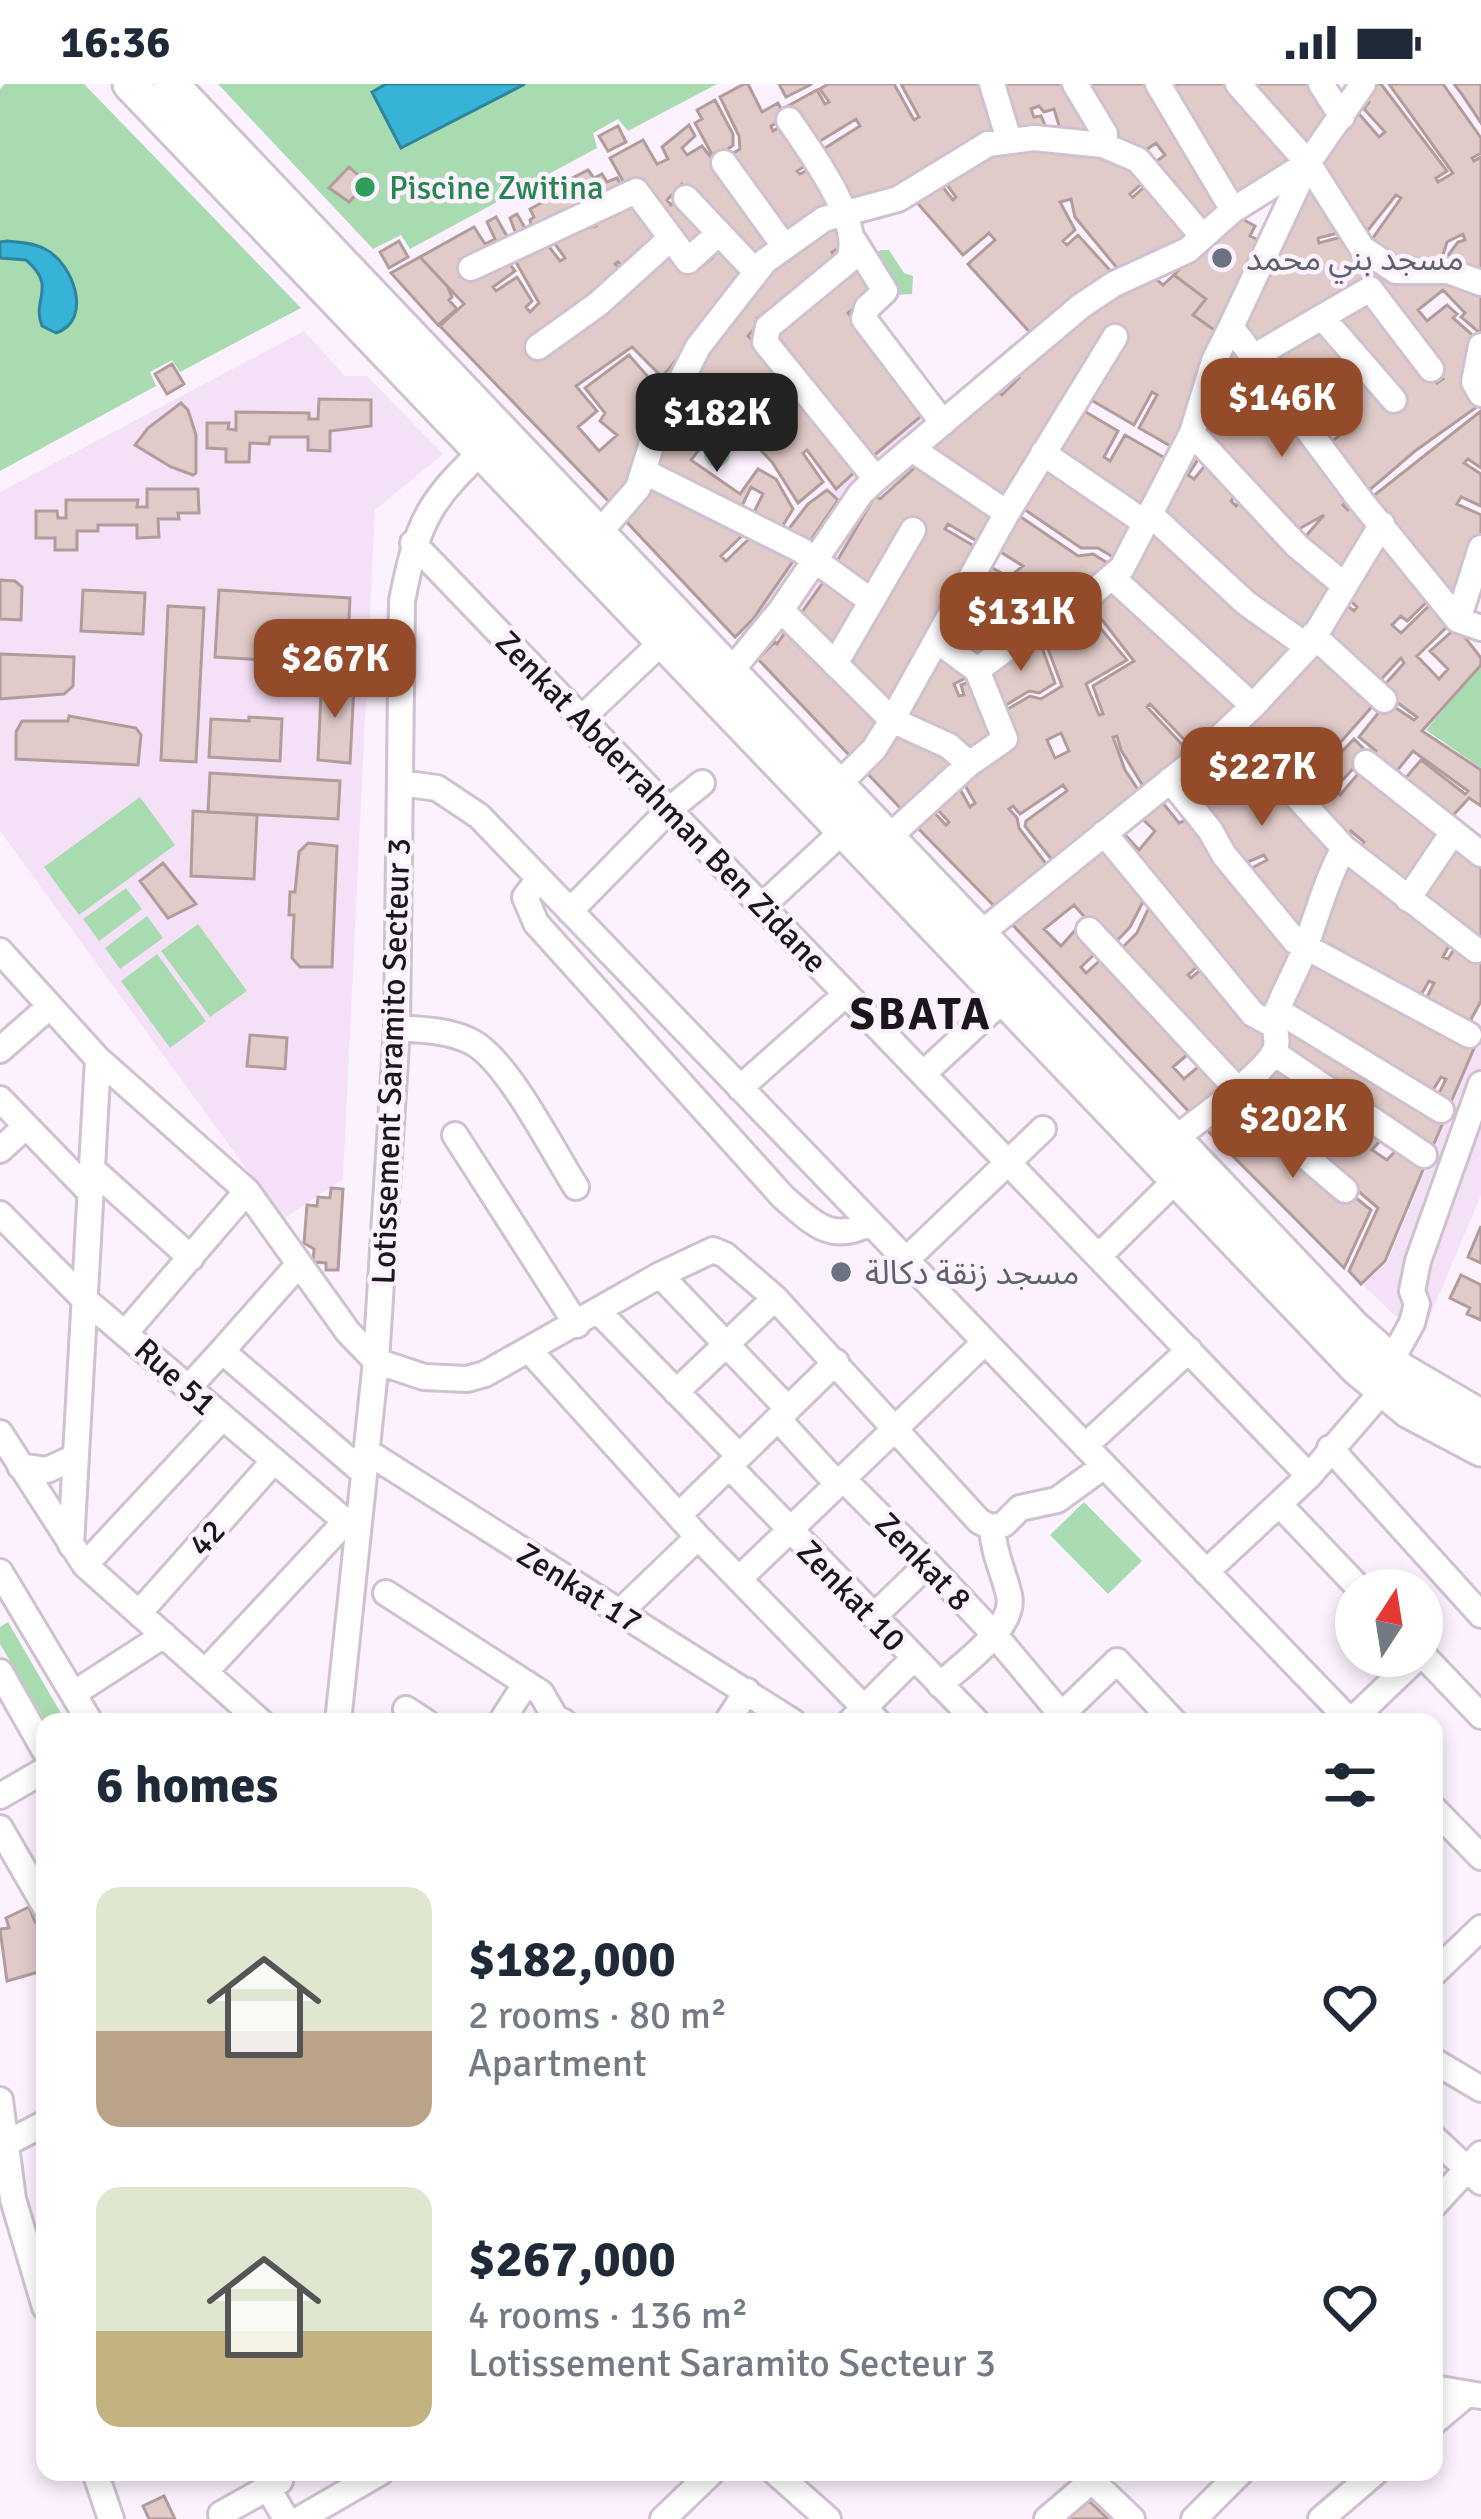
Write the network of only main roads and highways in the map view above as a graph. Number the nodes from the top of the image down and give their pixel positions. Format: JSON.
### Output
{"nodes":[{"id":1,"x":130,"y":84,"type":"edge"},
{"id":2,"x":171,"y":84,"type":"edge"},
{"id":3,"x":493,"y":442,"type":"junction"},
{"id":4,"x":1391,"y":1374,"type":"junction"},
{"id":5,"x":1480,"y":1447,"type":"edge"}],
"edges":[{"from":1,"to":3,"type":"main road"},
{"from":2,"to":3,"type":"main road"},
{"from":3,"to":4,"type":"main road"},
{"from":3,"to":4,"type":"main road"},
{"from":4,"to":5,"type":"main road"}]}
